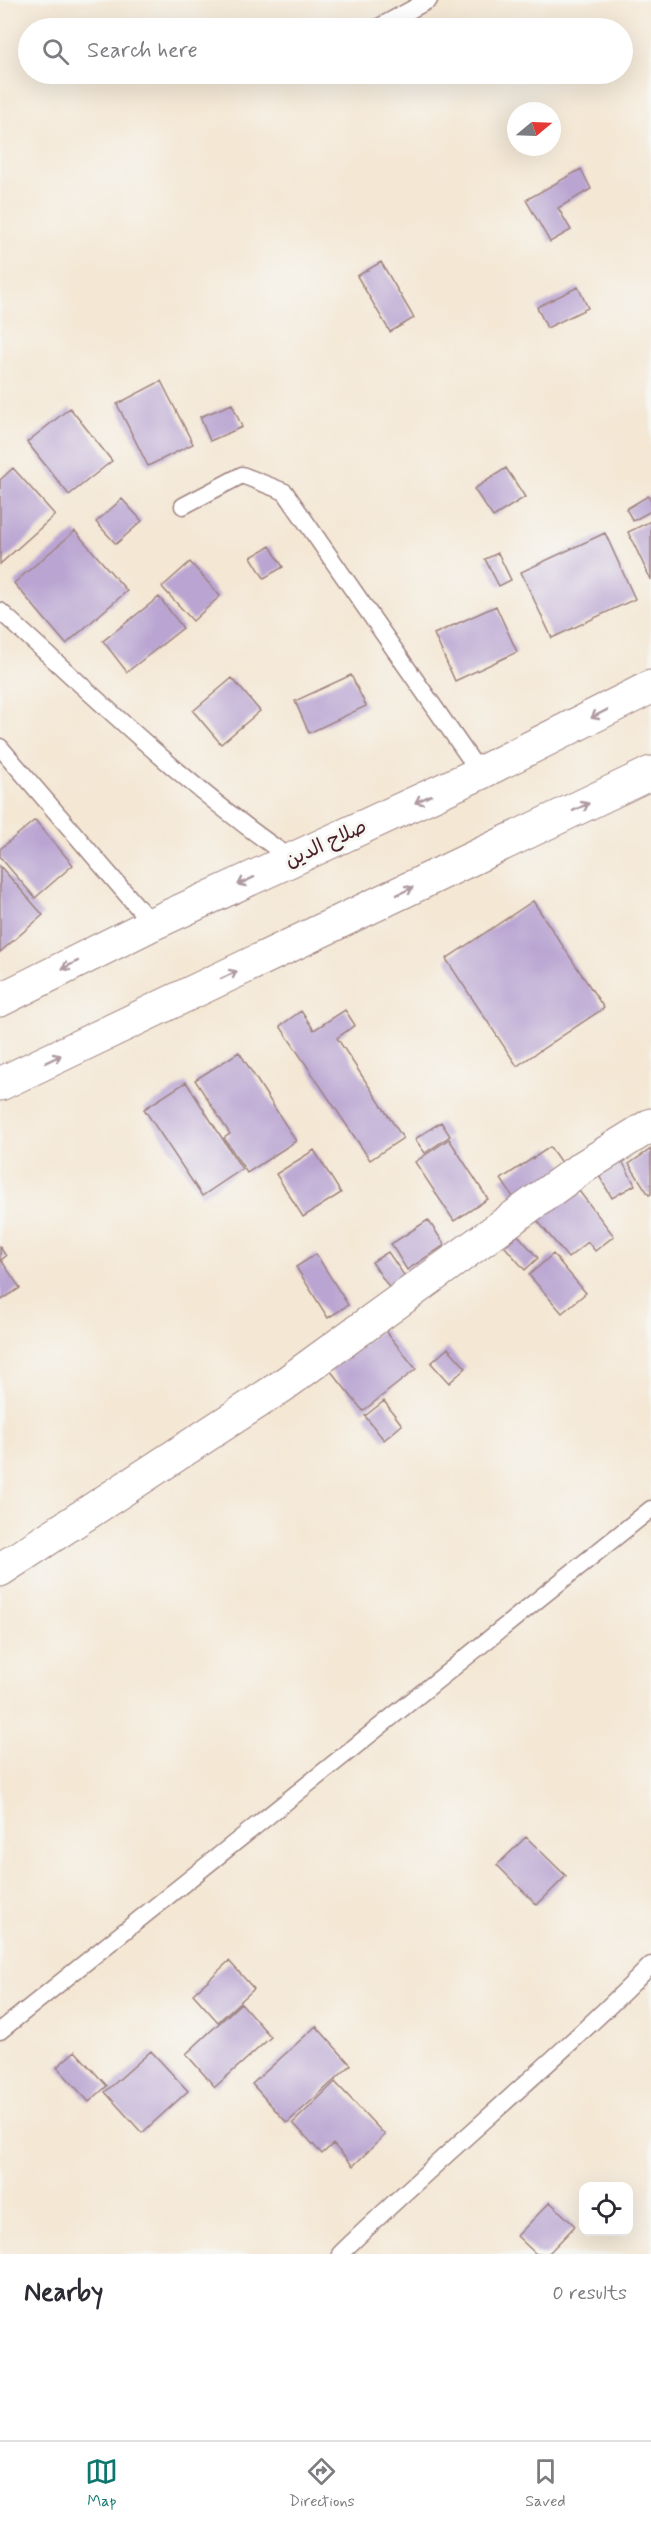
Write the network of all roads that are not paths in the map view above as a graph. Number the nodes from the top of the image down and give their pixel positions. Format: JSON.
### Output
{"nodes":[{"id":1,"x":429,"y":0,"type":"edge"},
{"id":2,"x":396,"y":18,"type":"edge"},
{"id":3,"x":183,"y":506,"type":"dead end"},
{"id":4,"x":0,"y":611,"type":"edge"},
{"id":5,"x":651,"y":687,"type":"edge"},
{"id":6,"x":0,"y":747,"type":"edge"},
{"id":7,"x":480,"y":773,"type":"junction"},
{"id":8,"x":651,"y":773,"type":"edge"},
{"id":9,"x":292,"y":859,"type":"junction"},
{"id":10,"x":152,"y":924,"type":"junction"},
{"id":11,"x":0,"y":1000,"type":"edge"},
{"id":12,"x":0,"y":1084,"type":"edge"},
{"id":13,"x":651,"y":1125,"type":"edge"},
{"id":14,"x":651,"y":1509,"type":"edge"},
{"id":15,"x":0,"y":1570,"type":"edge"},
{"id":16,"x":651,"y":1965,"type":"edge"},
{"id":17,"x":0,"y":2031,"type":"edge"},
{"id":18,"x":339,"y":2254,"type":"edge"}],
"edges":[{"from":1,"to":2,"type":"lane"},
{"from":3,"to":7,"type":"lane"},
{"from":4,"to":9,"type":"lane"},
{"from":5,"to":7,"type":"main road","name":"صلاح الدين","one_way":true},
{"from":6,"to":10,"type":"lane"},
{"from":7,"to":9,"type":"main road","name":"صلاح الدين","one_way":true},
{"from":12,"to":8,"type":"main road","one_way":true},
{"from":9,"to":10,"type":"main road","name":"صلاح الدين","one_way":true},
{"from":10,"to":11,"type":"main road","name":"صلاح الدين","one_way":true},
{"from":13,"to":15,"type":"main road"},
{"from":14,"to":17,"type":"lane"},
{"from":16,"to":18,"type":"lane"}]}
